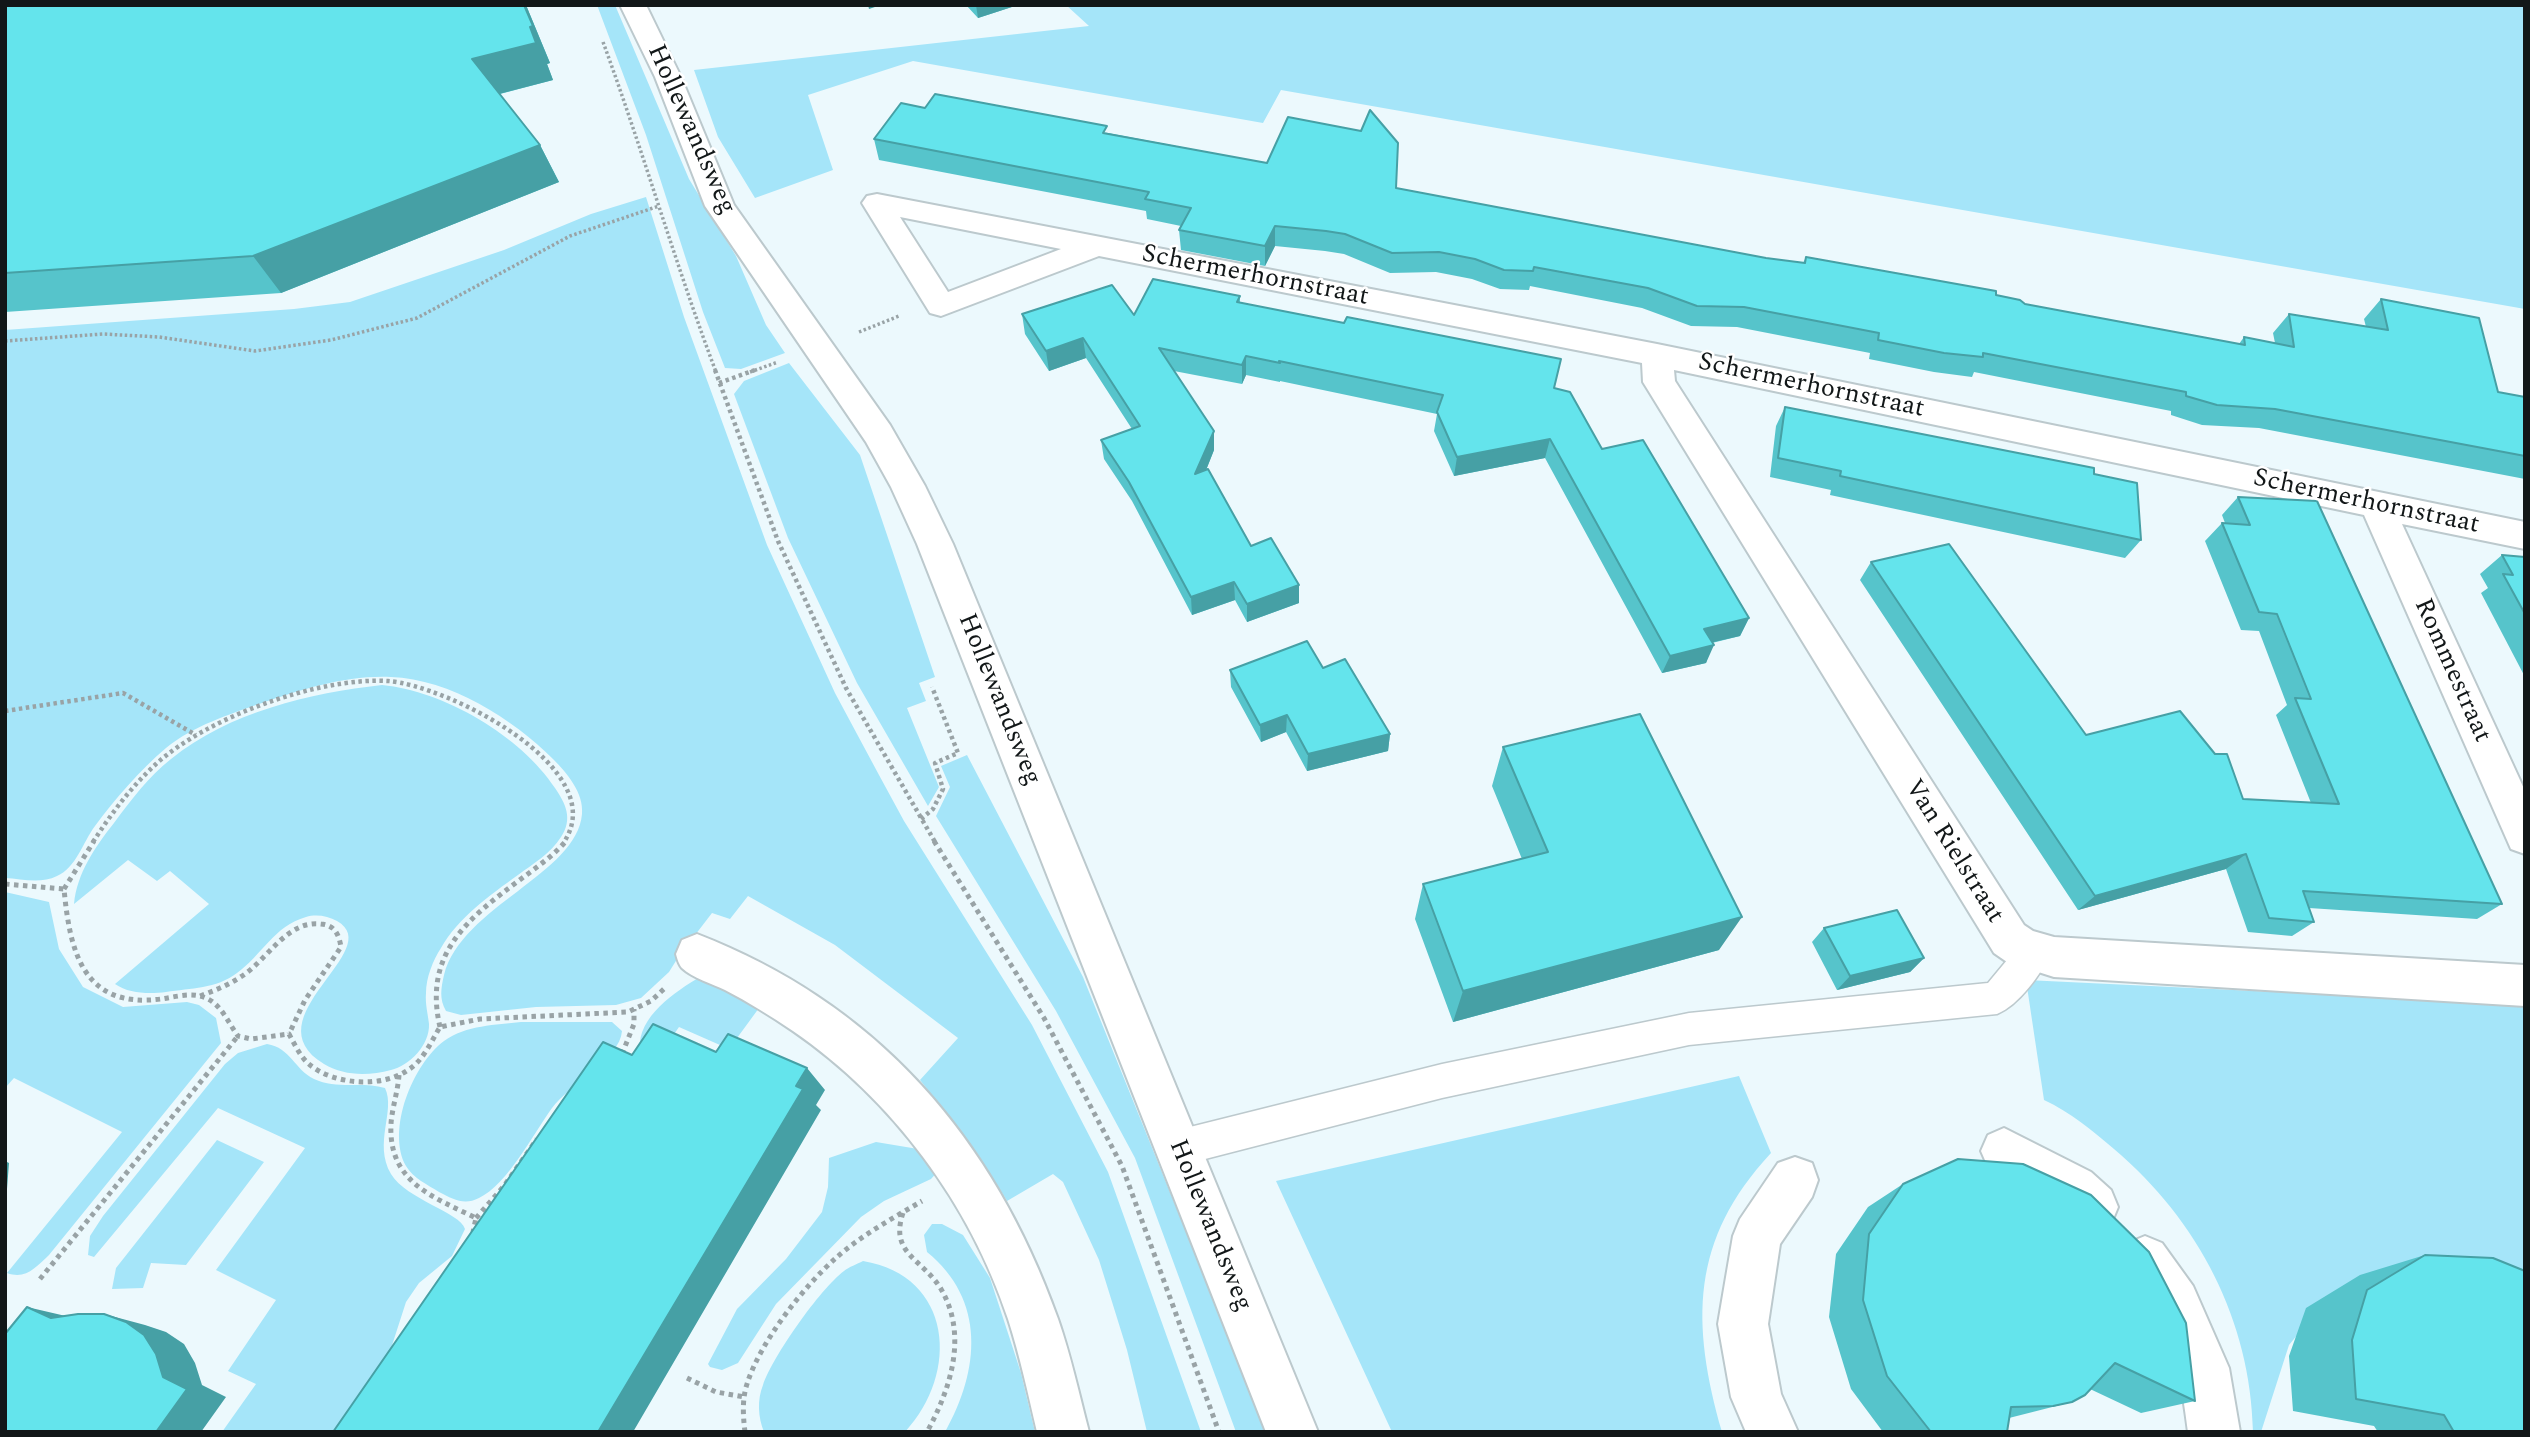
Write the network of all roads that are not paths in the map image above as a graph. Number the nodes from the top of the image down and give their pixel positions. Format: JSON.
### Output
{"nodes":[{"id":1,"x":633,"y":5,"type":"edge"},
{"id":2,"x":1097,"y":246,"type":"junction"},
{"id":3,"x":1657,"y":355,"type":"junction"},
{"id":4,"x":2377,"y":506,"type":"junction"},
{"id":5,"x":2525,"y":536,"type":"edge"},
{"id":6,"x":2525,"y":836,"type":"edge"},
{"id":7,"x":2034,"y":953,"type":"junction"},
{"id":8,"x":697,"y":954,"type":"road end"},
{"id":9,"x":2525,"y":986,"type":"edge"},
{"id":10,"x":1178,"y":1148,"type":"junction"},
{"id":11,"x":2004,"y":1151,"type":"dead end"},
{"id":12,"x":1795,"y":1180,"type":"dead end"},
{"id":13,"x":1063,"y":1432,"type":"edge"},
{"id":14,"x":1292,"y":1432,"type":"edge"},
{"id":15,"x":1772,"y":1432,"type":"edge"},
{"id":16,"x":2214,"y":1432,"type":"edge"}],
"edges":[{"from":1,"to":10,"type":"street","name":"Hollewandsweg"},
{"from":2,"to":2,"type":"street","name":"Schermerhornstraat"},
{"from":2,"to":3,"type":"street","name":"Schermerhornstraat"},
{"from":3,"to":4,"type":"street","name":"Schermerhornstraat"},
{"from":3,"to":7,"type":"street","name":"Van Rielstraat"},
{"from":4,"to":5,"type":"street","name":"Schermerhornstraat"},
{"from":4,"to":6,"type":"street","name":"Rommestraat"},
{"from":7,"to":9,"type":"street","name":"Van Rielstraat"},
{"from":7,"to":10,"type":"lane"},
{"from":8,"to":13,"type":"street"},
{"from":10,"to":14,"type":"street","name":"Hollewandsweg"},
{"from":11,"to":16,"type":"street"},
{"from":12,"to":15,"type":"street"}]}
